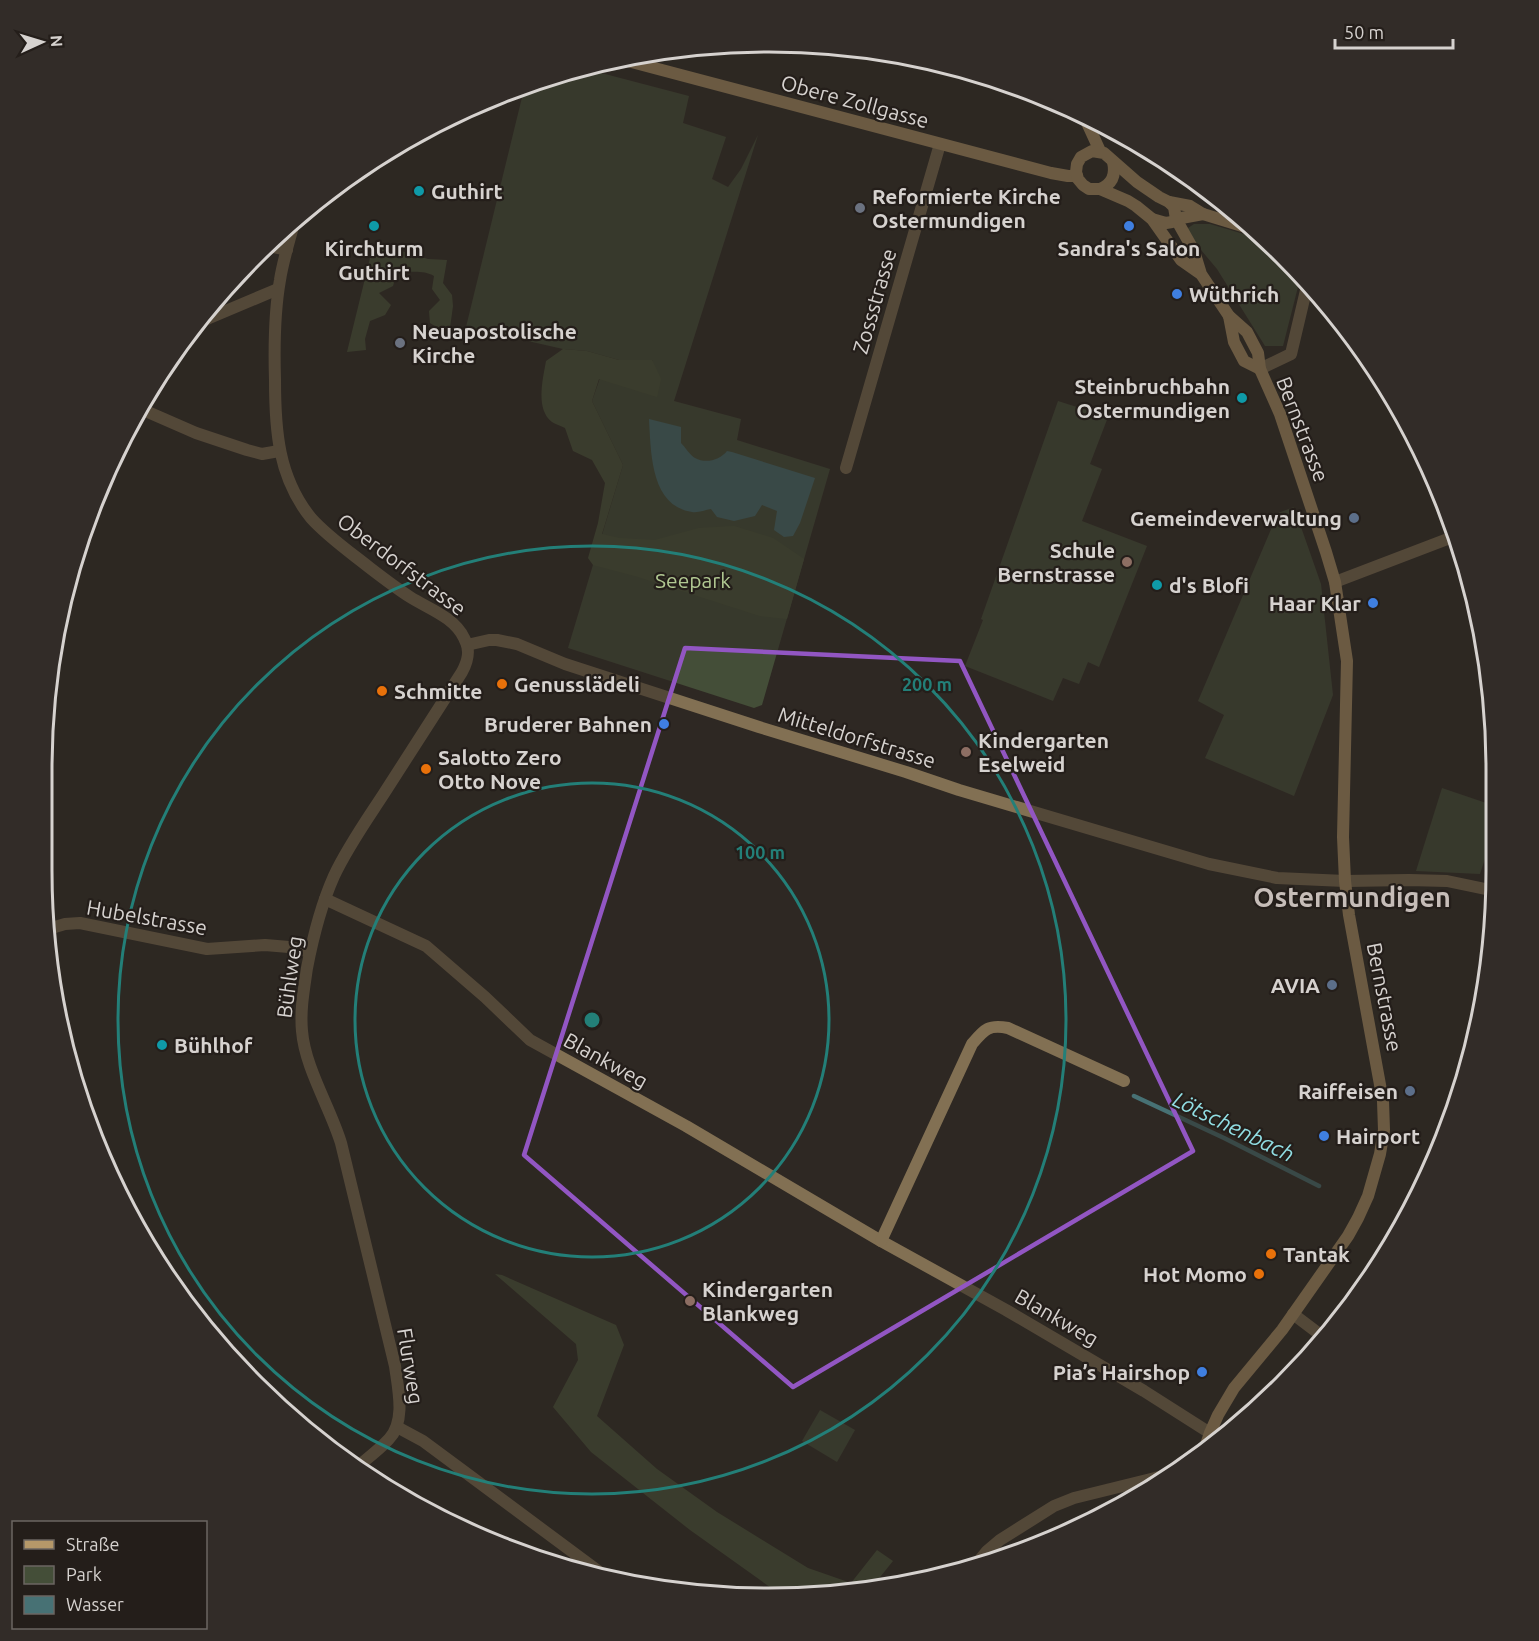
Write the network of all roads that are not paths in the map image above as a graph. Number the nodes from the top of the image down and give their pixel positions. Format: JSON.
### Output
{"nodes":[{"id":1,"x":641,"y":64,"type":"edge"},
{"id":2,"x":1089,"y":127,"type":"edge"},
{"id":3,"x":940,"y":144,"type":"junction"},
{"id":4,"x":1100,"y":151,"type":"junction"},
{"id":5,"x":1113,"y":162,"type":"junction"},
{"id":6,"x":1077,"y":176,"type":"junction"},
{"id":7,"x":1100,"y":189,"type":"junction"},
{"id":8,"x":1169,"y":202,"type":"junction"},
{"id":9,"x":1203,"y":214,"type":"junction"},
{"id":10,"x":1152,"y":219,"type":"junction"},
{"id":11,"x":1176,"y":219,"type":"junction"},
{"id":12,"x":1234,"y":223,"type":"edge"},
{"id":13,"x":291,"y":236,"type":"edge"},
{"id":14,"x":278,"y":248,"type":"edge"},
{"id":15,"x":287,"y":250,"type":"junction"},
{"id":16,"x":1201,"y":274,"type":"junction"},
{"id":17,"x":278,"y":289,"type":"junction"},
{"id":18,"x":1305,"y":293,"type":"edge"},
{"id":19,"x":215,"y":316,"type":"edge"},
{"id":20,"x":1260,"y":369,"type":"junction"},
{"id":21,"x":148,"y":412,"type":"edge"},
{"id":22,"x":279,"y":451,"type":"junction"},
{"id":23,"x":846,"y":468,"type":"dead end"},
{"id":24,"x":1448,"y":539,"type":"edge"},
{"id":25,"x":1335,"y":582,"type":"junction"},
{"id":26,"x":467,"y":645,"type":"junction"},
{"id":27,"x":1345,"y":881,"type":"junction"},
{"id":28,"x":1486,"y":889,"type":"edge"},
{"id":29,"x":325,"y":899,"type":"junction"},
{"id":30,"x":55,"y":927,"type":"edge"},
{"id":31,"x":310,"y":952,"type":"junction"},
{"id":32,"x":308,"y":1061,"type":"joint"},
{"id":33,"x":1124,"y":1081,"type":"dead end"},
{"id":34,"x":881,"y":1241,"type":"junction"},
{"id":35,"x":1293,"y":1314,"type":"junction"},
{"id":36,"x":1318,"y":1333,"type":"edge"},
{"id":37,"x":397,"y":1427,"type":"junction"},
{"id":38,"x":1210,"y":1433,"type":"junction"},
{"id":39,"x":1208,"y":1438,"type":"edge"},
{"id":40,"x":363,"y":1462,"type":"edge"},
{"id":41,"x":1147,"y":1480,"type":"edge"},
{"id":42,"x":984,"y":1555,"type":"edge"},
{"id":43,"x":591,"y":1566,"type":"edge"}],
"edges":[{"from":1,"to":3,"type":"main road","name":"Obere Zollgasse"},
{"from":2,"to":4,"type":"main road"},
{"from":3,"to":6,"type":"main road","name":"Obere Zollgasse"},
{"from":3,"to":23,"type":"street","name":"Zossstrasse"},
{"from":4,"to":5,"type":"main road"},
{"from":4,"to":6,"type":"main road"},
{"from":5,"to":7,"type":"main road"},
{"from":5,"to":8,"type":"main road"},
{"from":6,"to":7,"type":"main road","name":"Bernstrasse"},
{"from":7,"to":10,"type":"main road","name":"Bernstrasse"},
{"from":8,"to":9,"type":"main road"},
{"from":8,"to":11,"type":"main road","name":"Bernstrasse"},
{"from":9,"to":11,"type":"main road"},
{"from":9,"to":12,"type":"main road"},
{"from":10,"to":11,"type":"main road"},
{"from":10,"to":16,"type":"main road","name":"Bernstrasse"},
{"from":11,"to":16,"type":"main road","name":"Bernstrasse"},
{"from":13,"to":15,"type":"street","name":"Oberdorfstrasse"},
{"from":14,"to":15,"type":"street"},
{"from":15,"to":17,"type":"street","name":"Oberdorfstrasse"},
{"from":16,"to":20,"type":"main road","name":"Bernstrasse"},
{"from":17,"to":19,"type":"street"},
{"from":17,"to":22,"type":"street","name":"Oberdorfstrasse"},
{"from":18,"to":20,"type":"street"},
{"from":20,"to":25,"type":"main road","name":"Bernstrasse"},
{"from":21,"to":22,"type":"street"},
{"from":22,"to":26,"type":"street","name":"Oberdorfstrasse"},
{"from":24,"to":25,"type":"street"},
{"from":25,"to":27,"type":"main road","name":"Bernstrasse"},
{"from":26,"to":27,"type":"street","name":"Mitteldorfstrasse"},
{"from":26,"to":29,"type":"street","name":"Oberdorfstrasse"},
{"from":27,"to":28,"type":"street","name":"Mitteldorfstrasse"},
{"from":27,"to":35,"type":"main road","name":"Bernstrasse"},
{"from":29,"to":31,"type":"street","name":"Bühlweg"},
{"from":29,"to":34,"type":"street","name":"Blankweg"},
{"from":30,"to":31,"type":"street","name":"Hubelstrasse"},
{"from":31,"to":32,"type":"street","name":"Bühlweg"},
{"from":32,"to":37,"type":"street","name":"Flurweg"},
{"from":33,"to":34,"type":"street"},
{"from":34,"to":38,"type":"street","name":"Blankweg"},
{"from":35,"to":36,"type":"street"},
{"from":35,"to":38,"type":"main road","name":"Bernstrasse"},
{"from":37,"to":40,"type":"street"},
{"from":37,"to":43,"type":"street","name":"Flurweg"},
{"from":38,"to":39,"type":"main road","name":"Bernstrasse"},
{"from":41,"to":42,"type":"street"}]}
